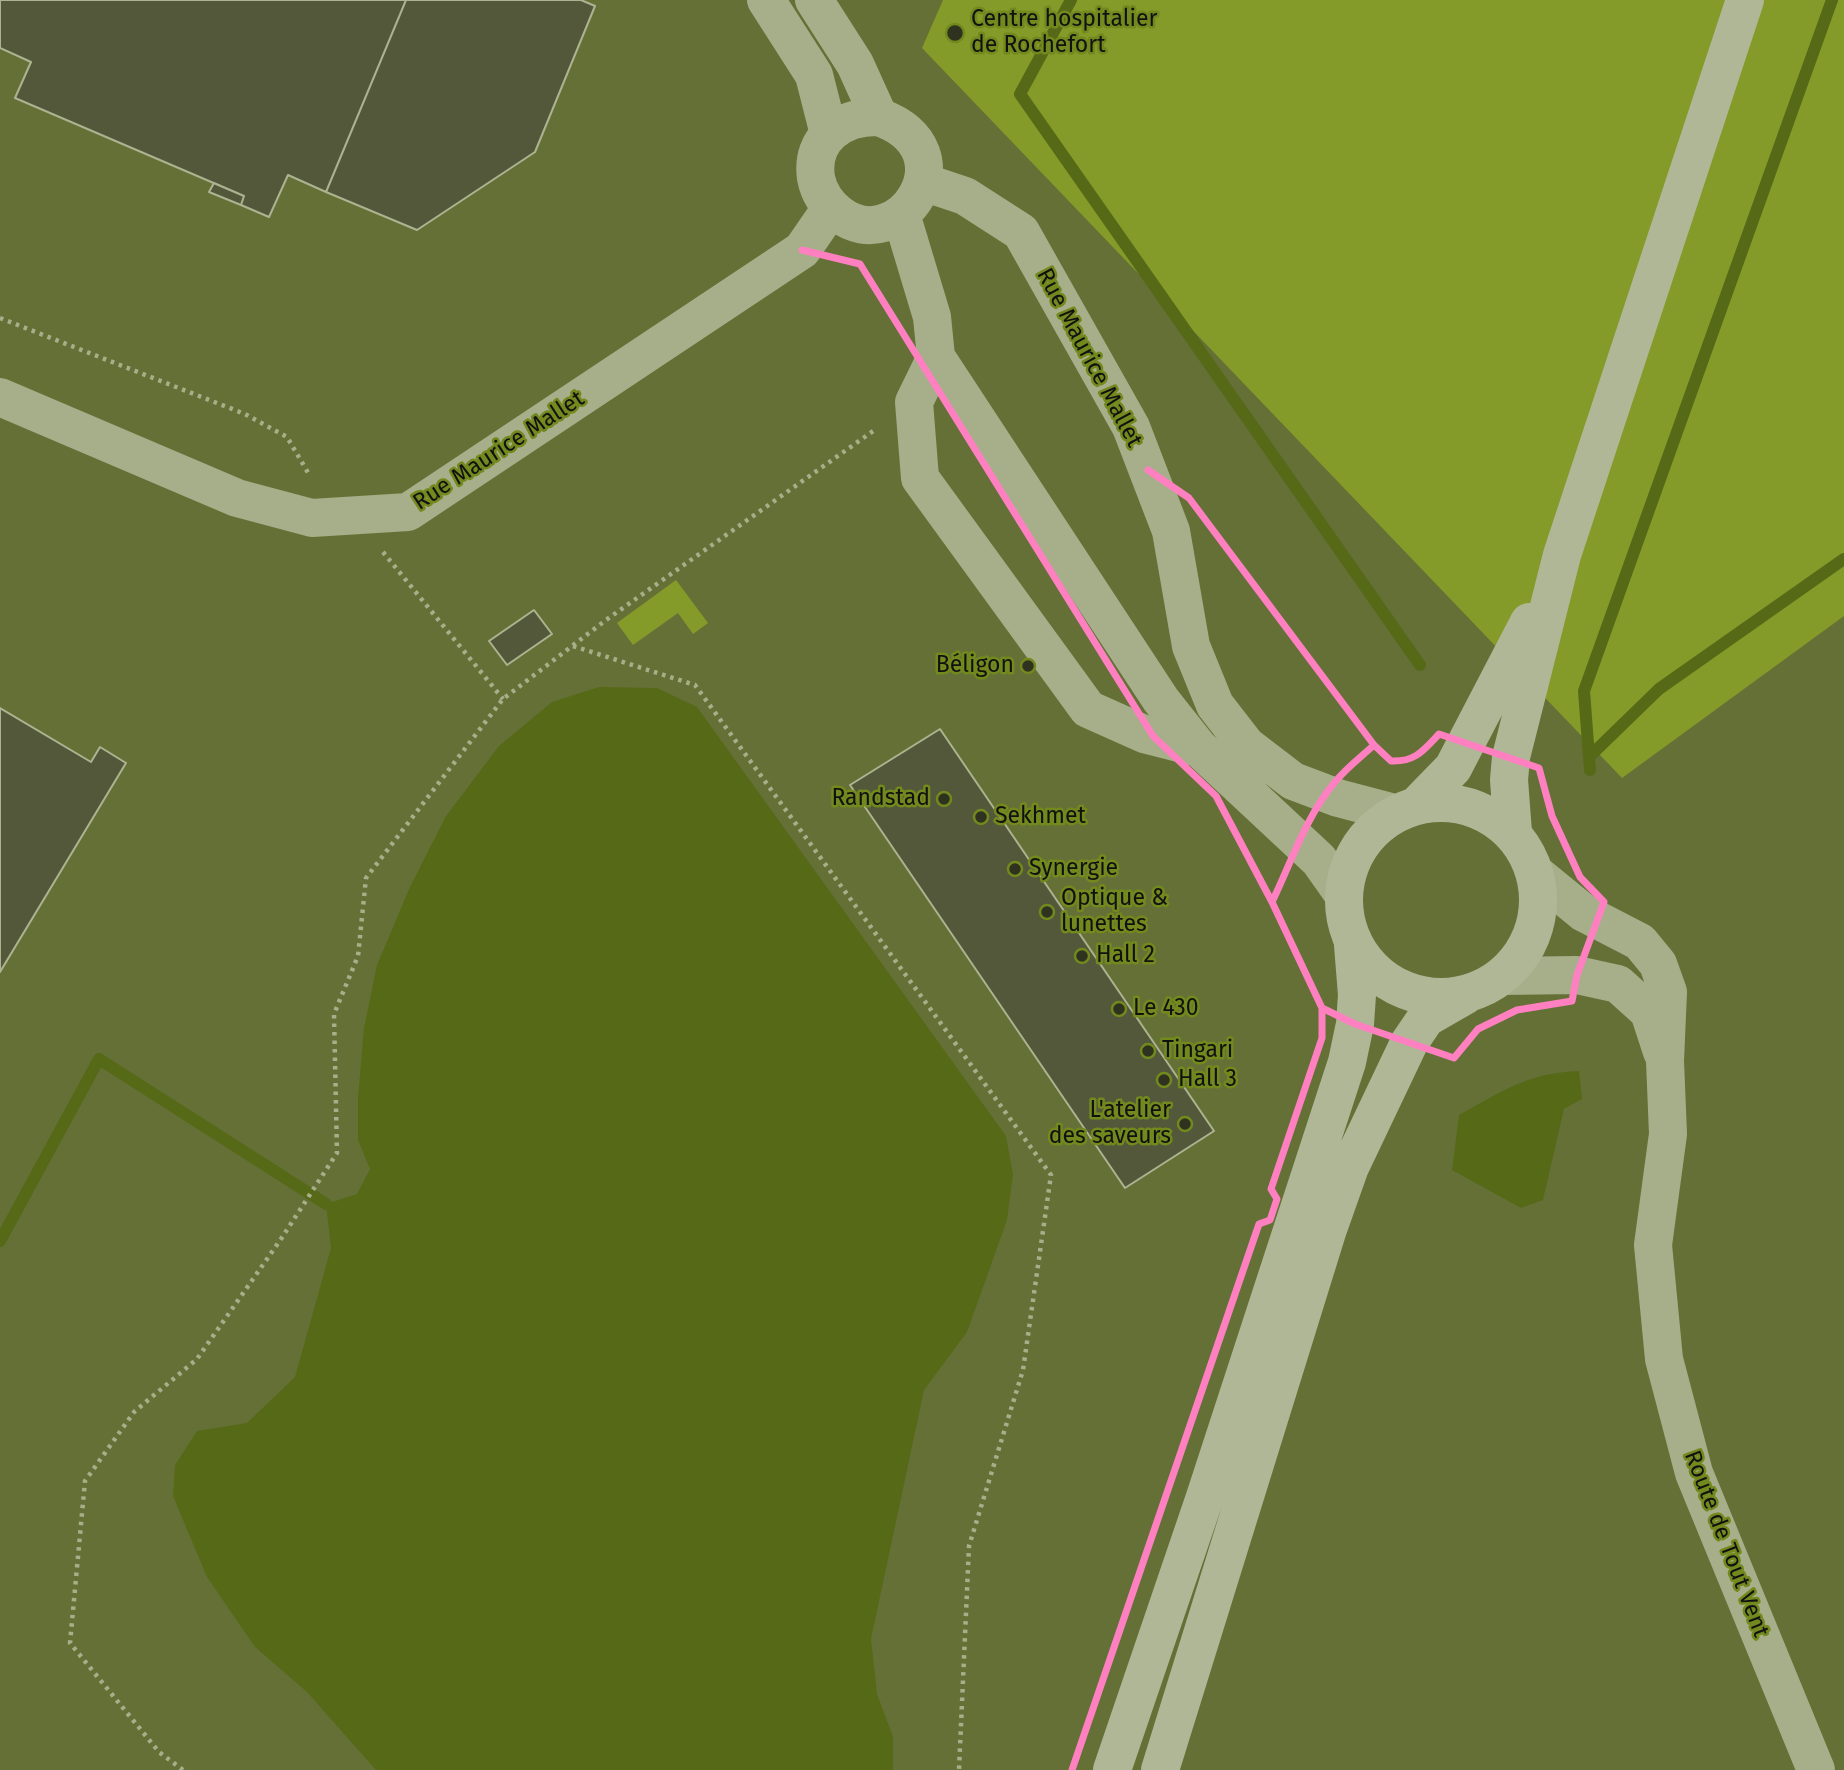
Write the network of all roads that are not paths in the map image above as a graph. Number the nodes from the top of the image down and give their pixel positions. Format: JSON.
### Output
{"nodes":[{"id":1,"x":766,"y":0,"type":"edge"},
{"id":2,"x":814,"y":0,"type":"edge"},
{"id":3,"x":1745,"y":0,"type":"edge"},
{"id":4,"x":879,"y":117,"type":"junction"},
{"id":5,"x":829,"y":134,"type":"junction"},
{"id":6,"x":923,"y":182,"type":"junction"},
{"id":7,"x":831,"y":208,"type":"junction"},
{"id":8,"x":901,"y":214,"type":"junction"},
{"id":9,"x":936,"y":357,"type":"junction"},
{"id":10,"x":0,"y":397,"type":"edge"},
{"id":11,"x":1562,"y":555,"type":"junction"},
{"id":12,"x":1199,"y":748,"type":"junction"},
{"id":13,"x":1407,"y":809,"type":"junction"},
{"id":14,"x":1513,"y":833,"type":"junction"},
{"id":15,"x":1535,"y":873,"type":"junction"},
{"id":16,"x":1343,"y":894,"type":"junction"},
{"id":17,"x":1353,"y":945,"type":"junction"},
{"id":18,"x":1502,"y":976,"type":"junction"},
{"id":19,"x":1466,"y":995,"type":"junction"},
{"id":20,"x":1665,"y":1061,"type":"junction"},
{"id":21,"x":1112,"y":1770,"type":"edge"},
{"id":22,"x":1160,"y":1770,"type":"edge"},
{"id":23,"x":1816,"y":1770,"type":"edge"}],
"edges":[{"from":1,"to":5,"type":"street"},
{"from":2,"to":4,"type":"street"},
{"from":3,"to":11,"type":"main road"},
{"from":4,"to":5,"type":"street"},
{"from":4,"to":6,"type":"street"},
{"from":5,"to":7,"type":"street"},
{"from":6,"to":8,"type":"street"},
{"from":6,"to":13,"type":"street","name":"Rue Maurice Mallet"},
{"from":7,"to":8,"type":"street"},
{"from":7,"to":10,"type":"street","name":"Rue Maurice Mallet"},
{"from":8,"to":9,"type":"street"},
{"from":9,"to":12,"type":"street"},
{"from":9,"to":12,"type":"street"},
{"from":11,"to":13,"type":"main road"},
{"from":11,"to":14,"type":"main road"},
{"from":12,"to":16,"type":"street"},
{"from":13,"to":14,"type":"main road"},
{"from":13,"to":16,"type":"main road"},
{"from":14,"to":15,"type":"main road"},
{"from":15,"to":18,"type":"main road"},
{"from":15,"to":20,"type":"street"},
{"from":16,"to":17,"type":"main road"},
{"from":17,"to":19,"type":"main road"},
{"from":17,"to":21,"type":"main road"},
{"from":18,"to":19,"type":"main road"},
{"from":18,"to":20,"type":"street"},
{"from":19,"to":22,"type":"main road"},
{"from":20,"to":23,"type":"street","name":"Route de Tout Vent"}]}
